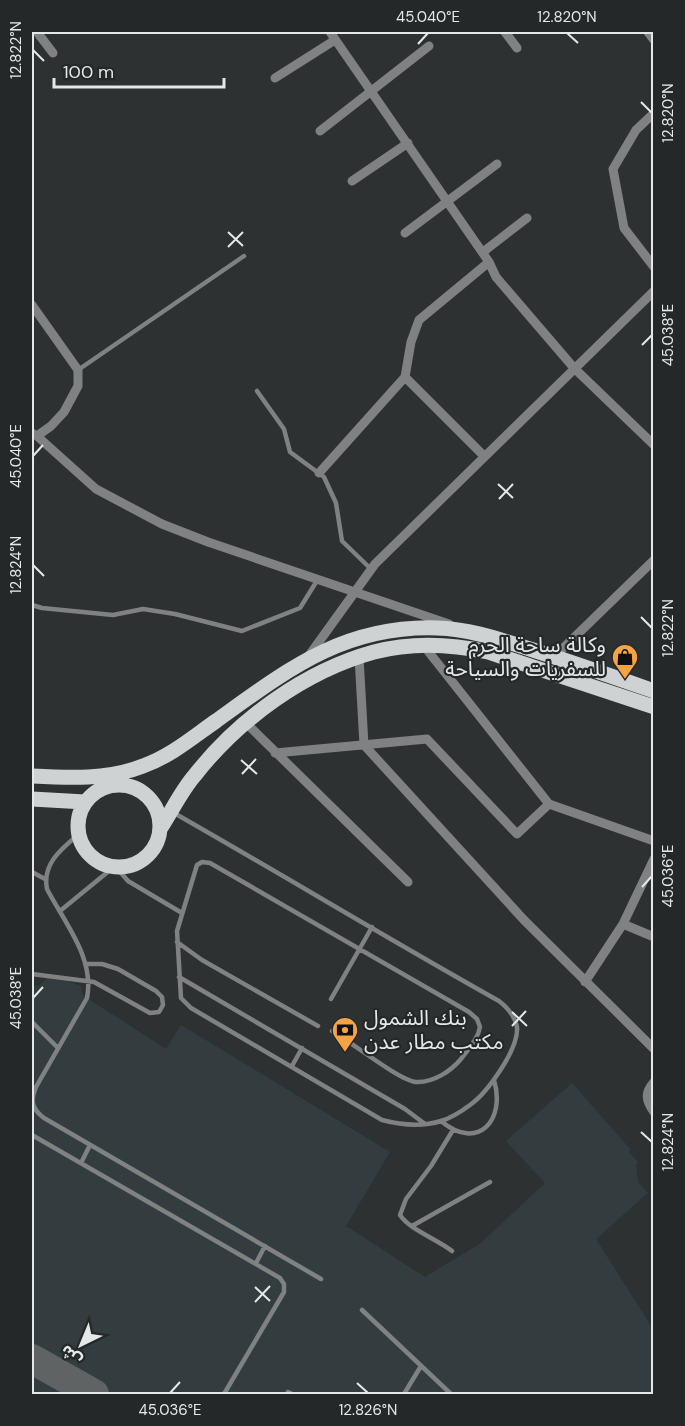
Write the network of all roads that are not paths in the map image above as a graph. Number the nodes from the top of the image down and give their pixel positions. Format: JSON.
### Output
{"nodes":[{"id":1,"x":37,"y":32,"type":"edge"},
{"id":2,"x":505,"y":32,"type":"edge"},
{"id":3,"x":332,"y":36,"type":"edge"},
{"id":4,"x":429,"y":46,"type":"dead end"},
{"id":5,"x":517,"y":48,"type":"dead end"},
{"id":6,"x":53,"y":53,"type":"dead end"},
{"id":7,"x":275,"y":78,"type":"dead end"},
{"id":8,"x":371,"y":91,"type":"junction"},
{"id":9,"x":654,"y":113,"type":"edge"},
{"id":10,"x":320,"y":131,"type":"dead end"},
{"id":11,"x":408,"y":143,"type":"junction"},
{"id":12,"x":497,"y":164,"type":"dead end"},
{"id":13,"x":352,"y":181,"type":"dead end"},
{"id":14,"x":447,"y":201,"type":"junction"},
{"id":15,"x":527,"y":218,"type":"dead end"},
{"id":16,"x":405,"y":233,"type":"dead end"},
{"id":17,"x":483,"y":252,"type":"junction"},
{"id":18,"x":244,"y":256,"type":"dead end"},
{"id":19,"x":489,"y":262,"type":"junction"},
{"id":20,"x":654,"y":267,"type":"edge"},
{"id":21,"x":654,"y":291,"type":"edge"},
{"id":22,"x":32,"y":305,"type":"edge"},
{"id":23,"x":574,"y":369,"type":"junction"},
{"id":24,"x":78,"y":370,"type":"junction"},
{"id":25,"x":405,"y":377,"type":"junction"},
{"id":26,"x":257,"y":391,"type":"dead end"},
{"id":27,"x":34,"y":434,"type":"edge"},
{"id":28,"x":654,"y":445,"type":"edge"},
{"id":29,"x":484,"y":456,"type":"junction"},
{"id":30,"x":320,"y":473,"type":"junction"},
{"id":31,"x":654,"y":560,"type":"edge"},
{"id":32,"x":372,"y":570,"type":"junction"},
{"id":33,"x":318,"y":579,"type":"junction"},
{"id":34,"x":356,"y":592,"type":"junction"},
{"id":35,"x":32,"y":605,"type":"edge"},
{"id":36,"x":468,"y":630,"type":"junction"},
{"id":37,"x":424,"y":646,"type":"junction"},
{"id":38,"x":359,"y":657,"type":"junction"},
{"id":39,"x":554,"y":657,"type":"junction"},
{"id":40,"x":307,"y":658,"type":"junction"},
{"id":41,"x":654,"y":691,"type":"edge"},
{"id":42,"x":654,"y":707,"type":"edge"},
{"id":43,"x":246,"y":723,"type":"junction"},
{"id":44,"x":364,"y":745,"type":"junction"},
{"id":45,"x":275,"y":753,"type":"junction"},
{"id":46,"x":32,"y":776,"type":"edge"},
{"id":47,"x":32,"y":799,"type":"edge"},
{"id":48,"x":85,"y":802,"type":"junction"},
{"id":49,"x":549,"y":804,"type":"junction"},
{"id":50,"x":172,"y":812,"type":"junction"},
{"id":51,"x":160,"y":829,"type":"junction"},
{"id":52,"x":79,"y":834,"type":"junction"},
{"id":53,"x":654,"y":841,"type":"edge"},
{"id":54,"x":652,"y":864,"type":"edge"},
{"id":55,"x":115,"y":867,"type":"junction"},
{"id":56,"x":32,"y":872,"type":"edge"},
{"id":57,"x":45,"y":879,"type":"junction"},
{"id":58,"x":408,"y":882,"type":"dead end"},
{"id":59,"x":60,"y":910,"type":"junction"},
{"id":60,"x":182,"y":913,"type":"junction"},
{"id":61,"x":623,"y":924,"type":"junction"},
{"id":62,"x":372,"y":927,"type":"junction"},
{"id":63,"x":654,"y":937,"type":"edge"},
{"id":64,"x":177,"y":942,"type":"junction"},
{"id":65,"x":359,"y":950,"type":"junction"},
{"id":66,"x":84,"y":964,"type":"junction"},
{"id":67,"x":32,"y":974,"type":"edge"},
{"id":68,"x":178,"y":977,"type":"junction"},
{"id":69,"x":88,"y":980,"type":"junction"},
{"id":70,"x":585,"y":982,"type":"junction"},
{"id":71,"x":331,"y":999,"type":"dead end"},
{"id":72,"x":32,"y":1023,"type":"edge"},
{"id":73,"x":318,"y":1026,"type":"dead end"},
{"id":74,"x":332,"y":1031,"type":"dead end"},
{"id":75,"x":58,"y":1048,"type":"junction"},
{"id":76,"x":302,"y":1048,"type":"junction"},
{"id":77,"x":654,"y":1049,"type":"edge"},
{"id":78,"x":292,"y":1066,"type":"junction"},
{"id":79,"x":494,"y":1080,"type":"junction"},
{"id":80,"x":654,"y":1083,"type":"edge"},
{"id":81,"x":654,"y":1112,"type":"edge"},
{"id":82,"x":441,"y":1121,"type":"junction"},
{"id":83,"x":424,"y":1124,"type":"junction"},
{"id":84,"x":453,"y":1130,"type":"junction"},
{"id":85,"x":32,"y":1136,"type":"edge"},
{"id":86,"x":90,"y":1145,"type":"junction"},
{"id":87,"x":81,"y":1163,"type":"junction"},
{"id":88,"x":490,"y":1182,"type":"dead end"},
{"id":89,"x":412,"y":1226,"type":"junction"},
{"id":90,"x":265,"y":1246,"type":"junction"},
{"id":91,"x":452,"y":1251,"type":"dead end"},
{"id":92,"x":256,"y":1263,"type":"junction"},
{"id":93,"x":321,"y":1279,"type":"dead end"},
{"id":94,"x":362,"y":1310,"type":"dead end"},
{"id":95,"x":421,"y":1366,"type":"junction"},
{"id":96,"x":224,"y":1395,"type":"edge"},
{"id":97,"x":404,"y":1395,"type":"edge"},
{"id":98,"x":451,"y":1395,"type":"edge"}],
"edges":[{"from":1,"to":6,"type":"street"},
{"from":2,"to":5,"type":"street"},
{"from":3,"to":7,"type":"street"},
{"from":3,"to":8,"type":"street"},
{"from":4,"to":8,"type":"street"},
{"from":8,"to":10,"type":"street"},
{"from":8,"to":11,"type":"street"},
{"from":9,"to":20,"type":"street"},
{"from":11,"to":13,"type":"street"},
{"from":11,"to":14,"type":"street"},
{"from":12,"to":14,"type":"street"},
{"from":14,"to":16,"type":"street"},
{"from":14,"to":17,"type":"street"},
{"from":15,"to":17,"type":"street"},
{"from":17,"to":19,"type":"street"},
{"from":18,"to":24,"type":"lane"},
{"from":19,"to":23,"type":"street"},
{"from":19,"to":25,"type":"street"},
{"from":21,"to":23,"type":"street"},
{"from":22,"to":24,"type":"street"},
{"from":23,"to":28,"type":"street"},
{"from":23,"to":29,"type":"street"},
{"from":24,"to":27,"type":"street"},
{"from":25,"to":29,"type":"street"},
{"from":25,"to":30,"type":"street"},
{"from":26,"to":30,"type":"lane"},
{"from":27,"to":33,"type":"street"},
{"from":29,"to":32,"type":"street"},
{"from":30,"to":32,"type":"lane"},
{"from":31,"to":39,"type":"street"},
{"from":32,"to":34,"type":"street"},
{"from":33,"to":34,"type":"street"},
{"from":33,"to":35,"type":"lane"},
{"from":34,"to":36,"type":"street"},
{"from":34,"to":40,"type":"street"},
{"from":36,"to":39,"type":"main road"},
{"from":36,"to":40,"type":"main road"},
{"from":37,"to":38,"type":"main road"},
{"from":37,"to":42,"type":"main road"},
{"from":37,"to":49,"type":"street"},
{"from":38,"to":43,"type":"main road"},
{"from":38,"to":44,"type":"street"},
{"from":39,"to":41,"type":"main road"},
{"from":40,"to":46,"type":"main road"},
{"from":43,"to":45,"type":"street"},
{"from":43,"to":50,"type":"main road"},
{"from":44,"to":45,"type":"street"},
{"from":44,"to":49,"type":"street"},
{"from":44,"to":70,"type":"street"},
{"from":45,"to":58,"type":"street"},
{"from":47,"to":48,"type":"main road"},
{"from":48,"to":51,"type":"main road"},
{"from":48,"to":52,"type":"main road"},
{"from":49,"to":53,"type":"street"},
{"from":50,"to":51,"type":"main road"},
{"from":50,"to":62,"type":"lane"},
{"from":51,"to":55,"type":"main road"},
{"from":52,"to":55,"type":"main road"},
{"from":52,"to":57,"type":"lane"},
{"from":54,"to":61,"type":"street"},
{"from":55,"to":59,"type":"lane"},
{"from":55,"to":60,"type":"lane"},
{"from":56,"to":57,"type":"lane"},
{"from":57,"to":59,"type":"lane"},
{"from":59,"to":66,"type":"lane"},
{"from":60,"to":64,"type":"lane"},
{"from":60,"to":65,"type":"lane"},
{"from":61,"to":63,"type":"street"},
{"from":61,"to":70,"type":"street"},
{"from":62,"to":65,"type":"lane"},
{"from":62,"to":79,"type":"lane"},
{"from":64,"to":68,"type":"lane"},
{"from":64,"to":73,"type":"lane"},
{"from":65,"to":71,"type":"lane"},
{"from":65,"to":74,"type":"lane"},
{"from":66,"to":69,"type":"lane"},
{"from":66,"to":69,"type":"lane"},
{"from":67,"to":69,"type":"lane"},
{"from":68,"to":76,"type":"lane"},
{"from":68,"to":78,"type":"lane"},
{"from":69,"to":75,"type":"lane"},
{"from":70,"to":77,"type":"street"},
{"from":72,"to":75,"type":"lane"},
{"from":75,"to":86,"type":"lane"},
{"from":76,"to":78,"type":"lane"},
{"from":76,"to":83,"type":"lane"},
{"from":78,"to":83,"type":"lane"},
{"from":79,"to":82,"type":"lane"},
{"from":79,"to":84,"type":"lane"},
{"from":80,"to":81,"type":"street"},
{"from":82,"to":83,"type":"lane"},
{"from":82,"to":84,"type":"lane"},
{"from":84,"to":89,"type":"lane"},
{"from":85,"to":87,"type":"lane"},
{"from":86,"to":87,"type":"lane"},
{"from":86,"to":90,"type":"lane"},
{"from":87,"to":92,"type":"lane"},
{"from":88,"to":89,"type":"lane"},
{"from":89,"to":91,"type":"lane"},
{"from":90,"to":92,"type":"lane"},
{"from":90,"to":93,"type":"lane"},
{"from":92,"to":96,"type":"lane"},
{"from":94,"to":95,"type":"lane"},
{"from":95,"to":97,"type":"lane"},
{"from":95,"to":98,"type":"lane"}]}
